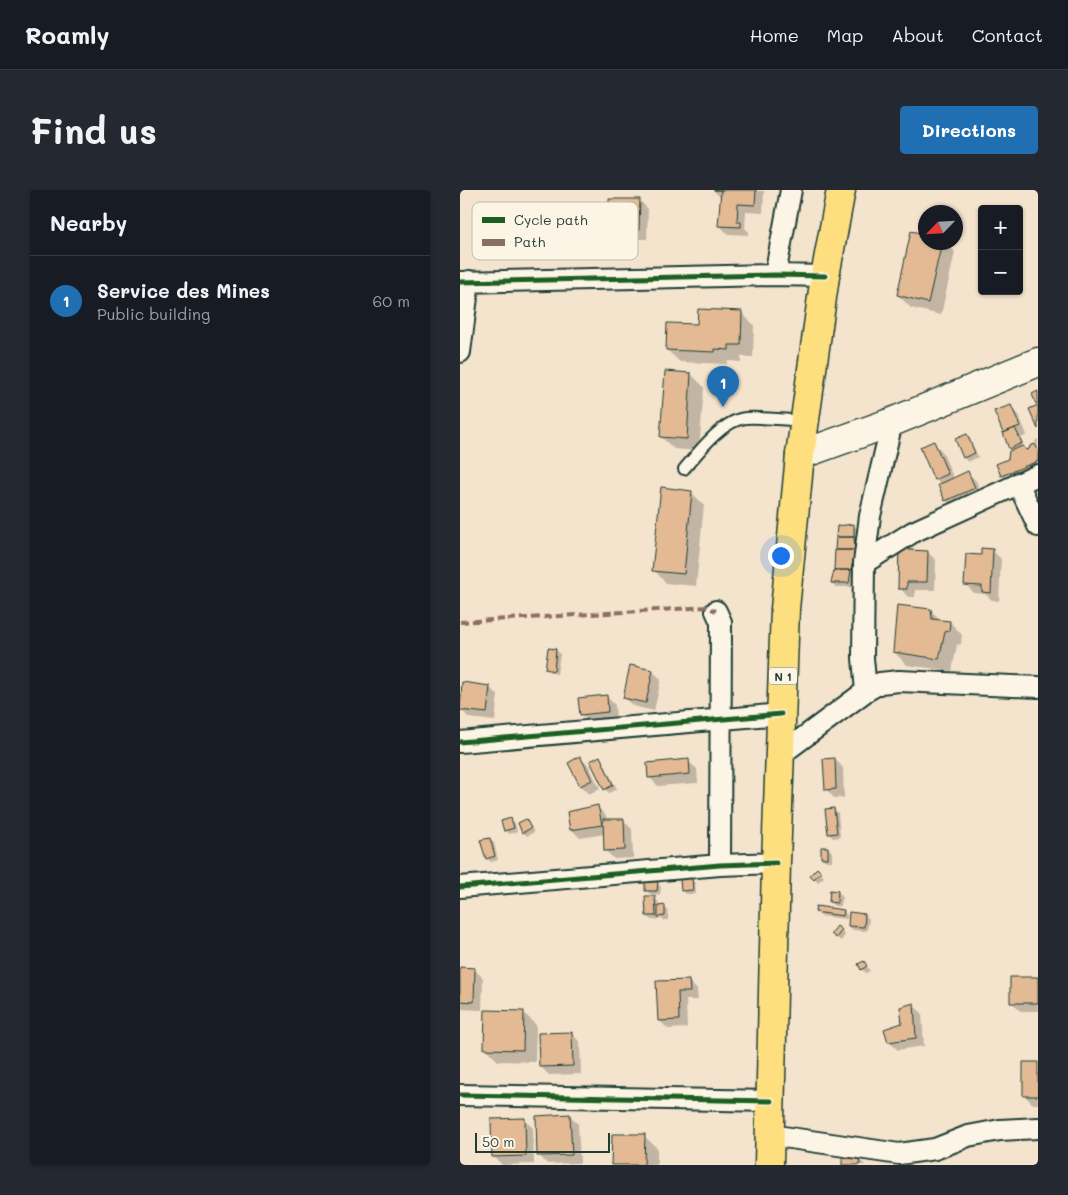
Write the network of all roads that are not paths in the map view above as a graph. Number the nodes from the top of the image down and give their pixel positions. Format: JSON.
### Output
{"nodes":[{"id":1,"x":791,"y":190,"type":"edge"},
{"id":2,"x":841,"y":190,"type":"edge"},
{"id":3,"x":775,"y":275,"type":"junction"},
{"id":4,"x":825,"y":276,"type":"junction"},
{"id":5,"x":464,"y":282,"type":"edge"},
{"id":6,"x":460,"y":352,"type":"edge"},
{"id":7,"x":1038,"y":362,"type":"edge"},
{"id":8,"x":805,"y":421,"type":"junction"},
{"id":9,"x":892,"y":422,"type":"junction"},
{"id":10,"x":800,"y":455,"type":"junction"},
{"id":11,"x":684,"y":469,"type":"dead end"},
{"id":12,"x":1038,"y":475,"type":"edge"},
{"id":13,"x":1018,"y":483,"type":"junction"},
{"id":14,"x":1038,"y":526,"type":"edge"},
{"id":15,"x":864,"y":562,"type":"junction"},
{"id":16,"x":716,"y":611,"type":"dead end"},
{"id":17,"x":1038,"y":687,"type":"edge"},
{"id":18,"x":866,"y":692,"type":"junction"},
{"id":19,"x":781,"y":714,"type":"junction"},
{"id":20,"x":721,"y":719,"type":"junction"},
{"id":21,"x":460,"y":742,"type":"edge"},
{"id":22,"x":780,"y":755,"type":"junction"},
{"id":23,"x":776,"y":863,"type":"junction"},
{"id":24,"x":720,"y":865,"type":"junction"},
{"id":25,"x":460,"y":887,"type":"edge"},
{"id":26,"x":460,"y":1095,"type":"edge"},
{"id":27,"x":771,"y":1101,"type":"junction"},
{"id":28,"x":1038,"y":1128,"type":"edge"},
{"id":29,"x":770,"y":1135,"type":"junction"},
{"id":30,"x":769,"y":1165,"type":"edge"}],
"edges":[{"from":1,"to":3,"type":"street"},
{"from":2,"to":4,"type":"highway","number":"N 1"},
{"from":3,"to":4,"type":"street"},
{"from":3,"to":5,"type":"street"},
{"from":4,"to":8,"type":"highway","number":"N 1"},
{"from":5,"to":6,"type":"street"},
{"from":7,"to":9,"type":"street"},
{"from":8,"to":10,"type":"highway","number":"N 1"},
{"from":8,"to":11,"type":"lane"},
{"from":9,"to":10,"type":"street"},
{"from":9,"to":15,"type":"street"},
{"from":10,"to":19,"type":"highway","number":"N 1"},
{"from":12,"to":13,"type":"street"},
{"from":13,"to":14,"type":"street"},
{"from":13,"to":15,"type":"street"},
{"from":15,"to":18,"type":"street"},
{"from":16,"to":20,"type":"street"},
{"from":17,"to":18,"type":"street"},
{"from":18,"to":22,"type":"street"},
{"from":19,"to":20,"type":"street"},
{"from":19,"to":22,"type":"highway","number":"N 1"},
{"from":20,"to":21,"type":"street"},
{"from":20,"to":24,"type":"street"},
{"from":22,"to":23,"type":"highway","number":"N 1"},
{"from":23,"to":24,"type":"street"},
{"from":23,"to":27,"type":"highway","number":"N 1"},
{"from":24,"to":25,"type":"street"},
{"from":26,"to":27,"type":"street"},
{"from":27,"to":29,"type":"highway","number":"N 1"},
{"from":28,"to":29,"type":"street"},
{"from":29,"to":30,"type":"highway","number":"N 1"}]}
